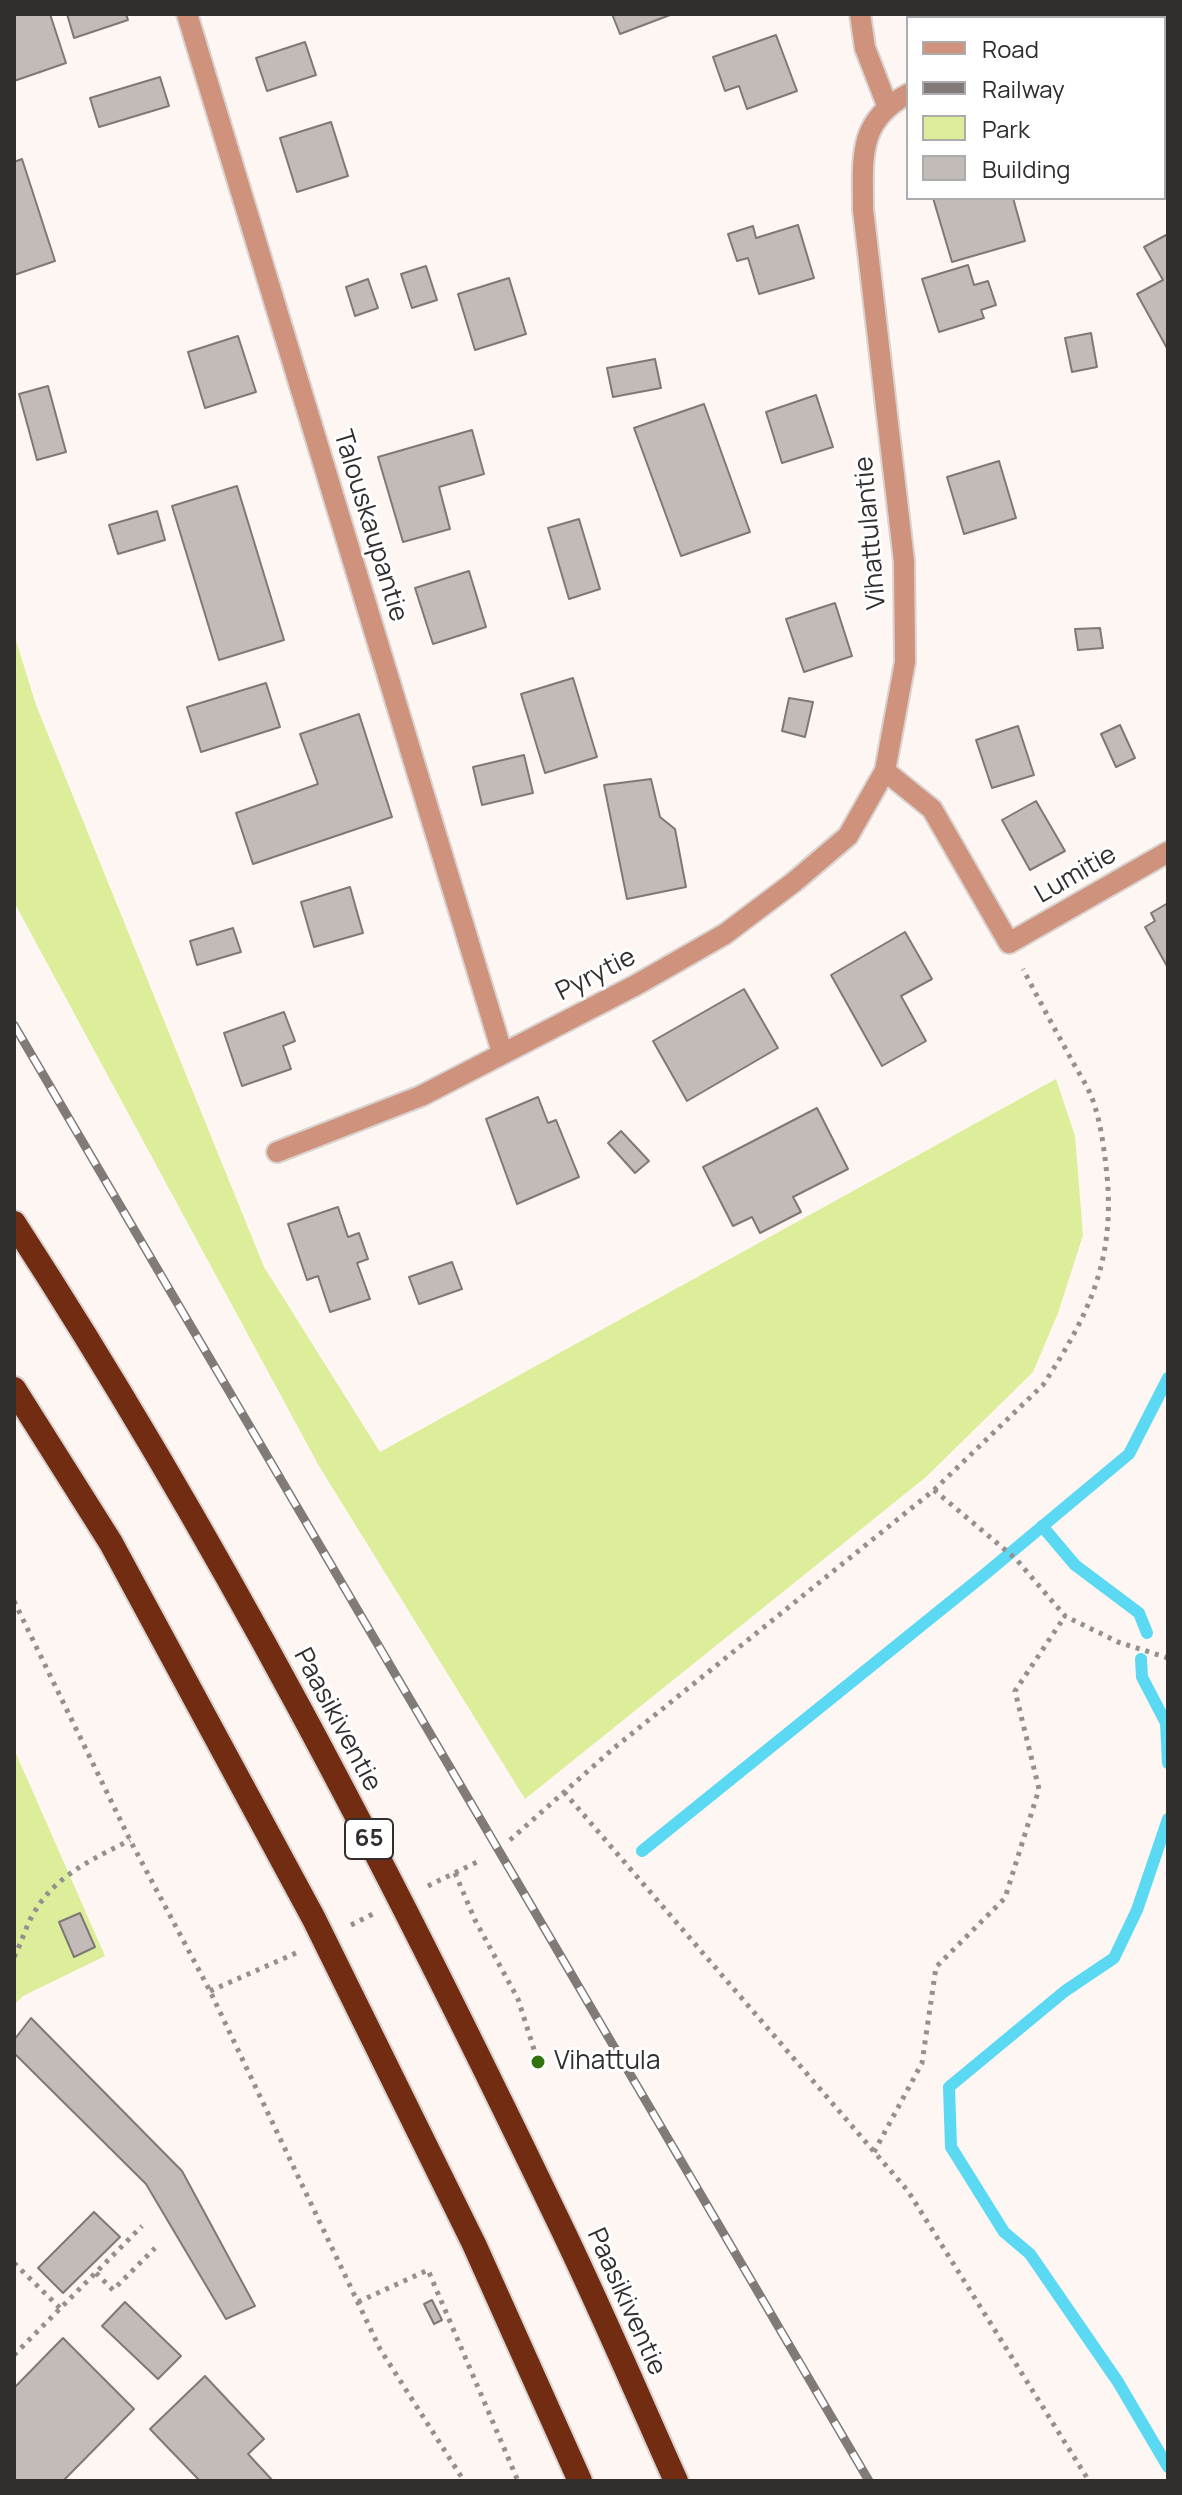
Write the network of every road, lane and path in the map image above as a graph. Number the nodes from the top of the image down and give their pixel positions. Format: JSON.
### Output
{"nodes":[{"id":1,"x":187,"y":14,"type":"edge"},
{"id":2,"x":860,"y":14,"type":"edge"},
{"id":3,"x":906,"y":95,"type":"edge"},
{"id":4,"x":887,"y":105,"type":"junction"},
{"id":5,"x":885,"y":771,"type":"junction"},
{"id":6,"x":1168,"y":852,"type":"edge"},
{"id":7,"x":1009,"y":943,"type":"junction"},
{"id":8,"x":502,"y":1052,"type":"junction"},
{"id":9,"x":277,"y":1152,"type":"dead end"},
{"id":10,"x":14,"y":1223,"type":"edge"},
{"id":11,"x":14,"y":1389,"type":"edge"},
{"id":12,"x":934,"y":1490,"type":"junction"},
{"id":13,"x":14,"y":1601,"type":"edge"},
{"id":14,"x":1065,"y":1616,"type":"junction"},
{"id":15,"x":1168,"y":1658,"type":"edge"},
{"id":16,"x":564,"y":1792,"type":"junction"},
{"id":17,"x":130,"y":1840,"type":"junction"},
{"id":18,"x":510,"y":1840,"type":"dead end"},
{"id":19,"x":479,"y":1861,"type":"dead end"},
{"id":20,"x":455,"y":1873,"type":"junction"},
{"id":21,"x":428,"y":1886,"type":"dead end"},
{"id":22,"x":374,"y":1914,"type":"dead end"},
{"id":23,"x":351,"y":1925,"type":"dead end"},
{"id":24,"x":297,"y":1953,"type":"dead end"},
{"id":25,"x":14,"y":1957,"type":"edge"},
{"id":26,"x":210,"y":1991,"type":"junction"},
{"id":27,"x":538,"y":2062,"type":"dead end"},
{"id":28,"x":874,"y":2152,"type":"junction"},
{"id":29,"x":142,"y":2226,"type":"dead end"},
{"id":30,"x":155,"y":2248,"type":"dead end"},
{"id":31,"x":14,"y":2263,"type":"edge"},
{"id":32,"x":96,"y":2273,"type":"junction"},
{"id":33,"x":358,"y":2302,"type":"junction"},
{"id":34,"x":60,"y":2308,"type":"junction"},
{"id":35,"x":14,"y":2355,"type":"edge"},
{"id":36,"x":464,"y":2481,"type":"edge"},
{"id":37,"x":518,"y":2481,"type":"edge"},
{"id":38,"x":580,"y":2481,"type":"edge"},
{"id":39,"x":676,"y":2481,"type":"edge"},
{"id":40,"x":1089,"y":2481,"type":"edge"}],
"edges":[{"from":1,"to":8,"type":"street","name":"Talouskaupantie"},
{"from":2,"to":4,"type":"street"},
{"from":3,"to":4,"type":"street"},
{"from":4,"to":5,"type":"street","name":"Vihattulantie"},
{"from":5,"to":7,"type":"street"},
{"from":5,"to":8,"type":"street","name":"Pyrytie"},
{"from":6,"to":7,"type":"street","name":"Lumitie"},
{"from":7,"to":12,"type":"path"},
{"from":8,"to":9,"type":"street","name":"Pyrytie"},
{"from":10,"to":39,"type":"highway","name":"Paasikiventie","number":"65"},
{"from":11,"to":38,"type":"highway"},
{"from":12,"to":14,"type":"path"},
{"from":12,"to":16,"type":"path"},
{"from":13,"to":17,"type":"path"},
{"from":14,"to":15,"type":"path"},
{"from":14,"to":28,"type":"path"},
{"from":16,"to":18,"type":"path"},
{"from":16,"to":28,"type":"path"},
{"from":17,"to":25,"type":"path"},
{"from":17,"to":26,"type":"path"},
{"from":19,"to":20,"type":"path"},
{"from":20,"to":21,"type":"path"},
{"from":20,"to":27,"type":"path"},
{"from":22,"to":23,"type":"path"},
{"from":24,"to":26,"type":"path"},
{"from":26,"to":33,"type":"path"},
{"from":28,"to":40,"type":"path"},
{"from":29,"to":32,"type":"path"},
{"from":30,"to":32,"type":"path"},
{"from":31,"to":34,"type":"path"},
{"from":32,"to":34,"type":"path"},
{"from":33,"to":36,"type":"path"},
{"from":33,"to":37,"type":"path"},
{"from":34,"to":35,"type":"path"}]}
